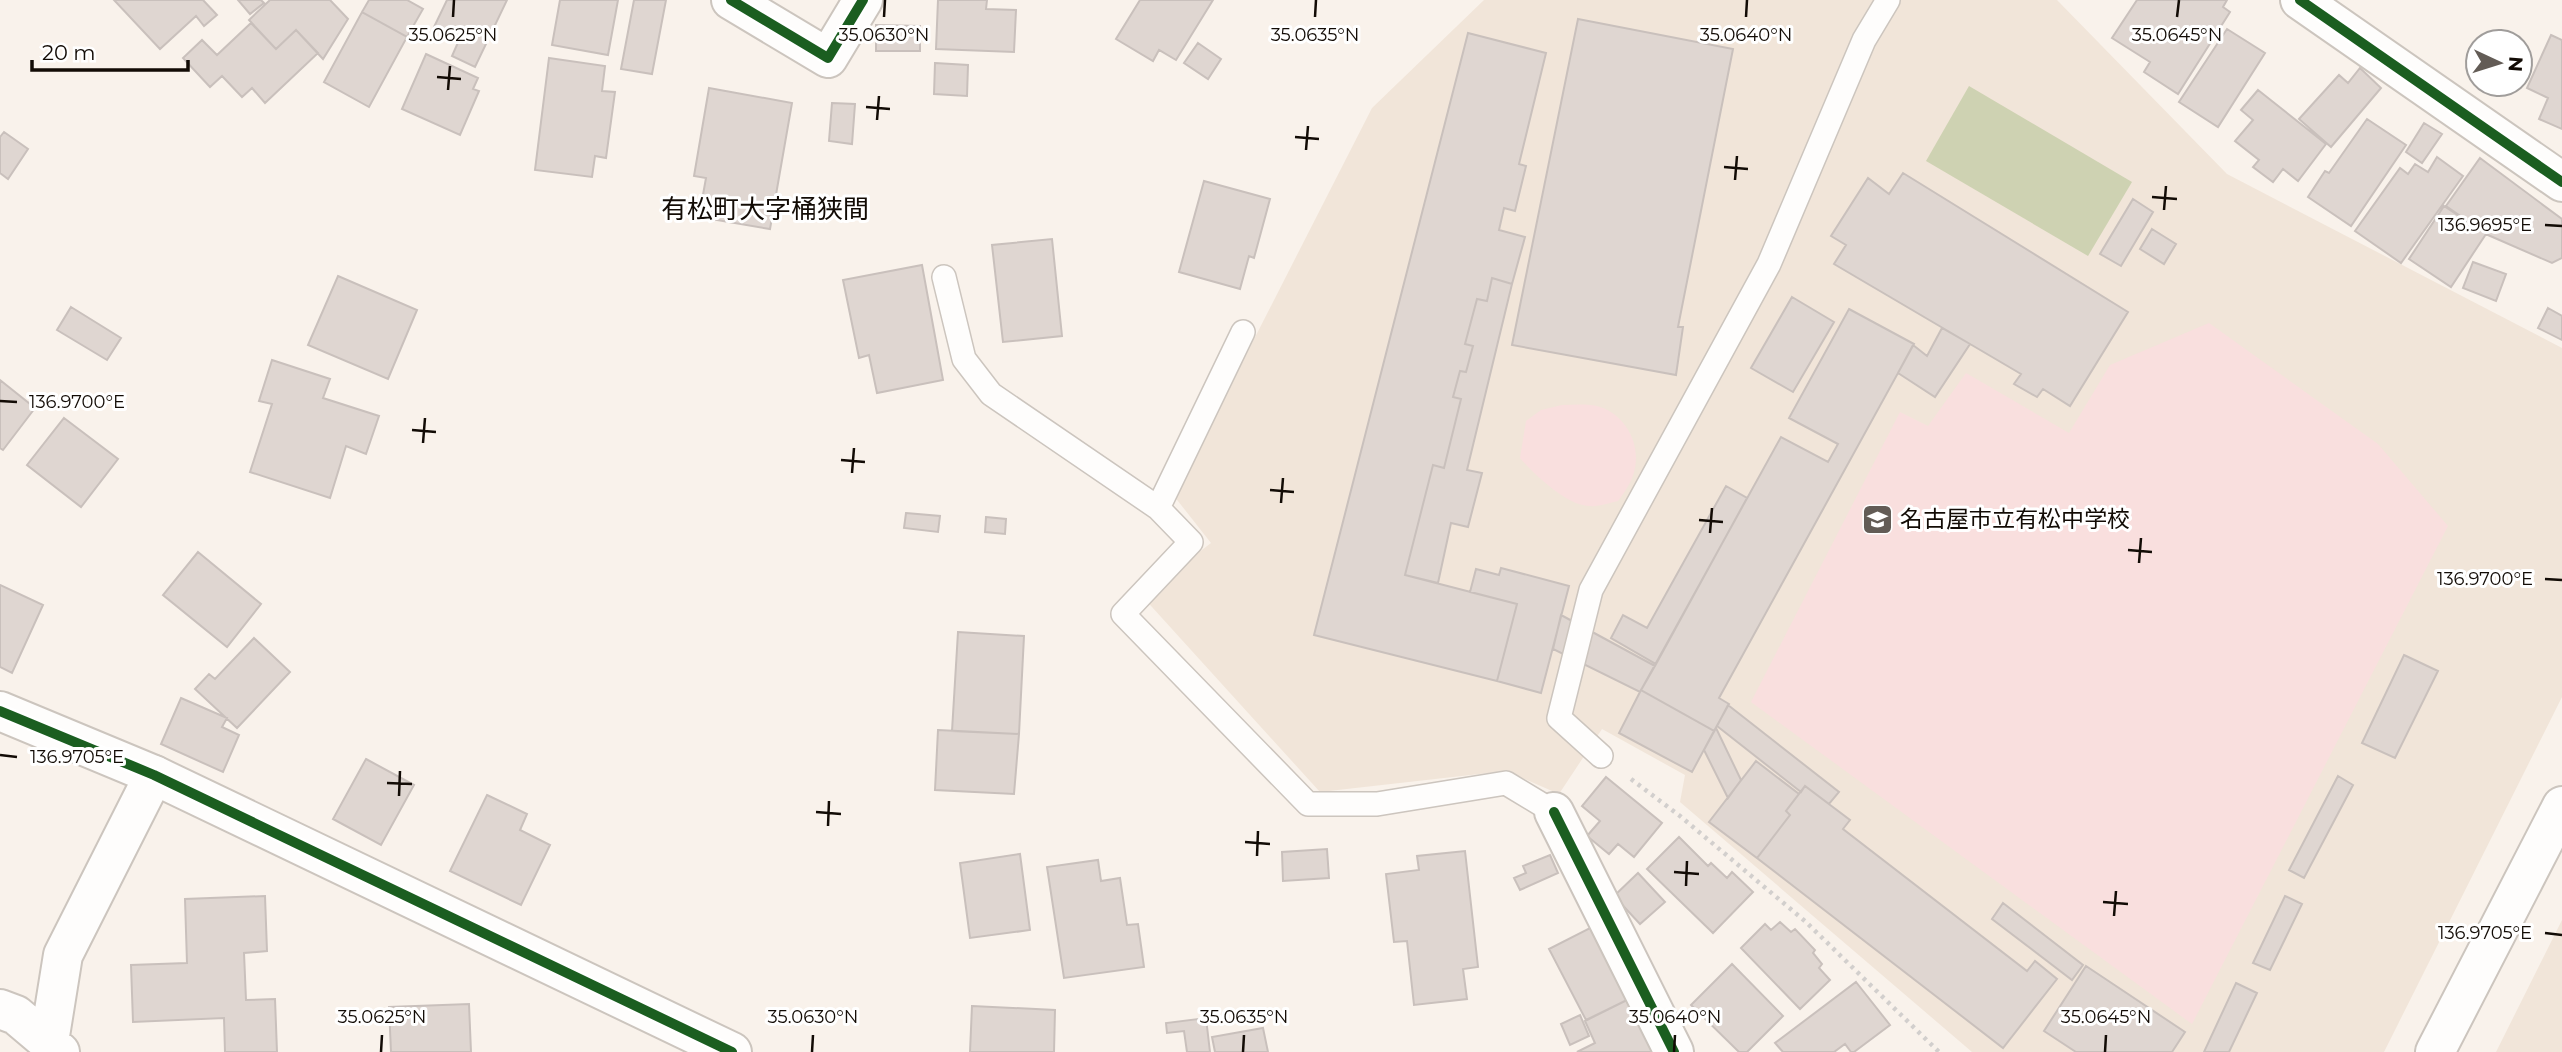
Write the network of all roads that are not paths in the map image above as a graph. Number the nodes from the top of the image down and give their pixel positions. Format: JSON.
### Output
{"nodes":[{"id":1,"x":731,"y":0,"type":"edge"},
{"id":2,"x":863,"y":0,"type":"edge"},
{"id":3,"x":1888,"y":0,"type":"edge"},
{"id":4,"x":2300,"y":0,"type":"edge"},
{"id":5,"x":2562,"y":182,"type":"edge"},
{"id":6,"x":944,"y":277,"type":"dead end"},
{"id":7,"x":1243,"y":332,"type":"dead end"},
{"id":8,"x":1158,"y":508,"type":"junction"},
{"id":9,"x":0,"y":711,"type":"edge"},
{"id":10,"x":1601,"y":756,"type":"road end"},
{"id":11,"x":153,"y":775,"type":"junction"},
{"id":12,"x":2562,"y":806,"type":"edge"},
{"id":13,"x":1554,"y":812,"type":"joint"},
{"id":14,"x":0,"y":1009,"type":"edge"},
{"id":15,"x":53,"y":1048,"type":"edge"},
{"id":16,"x":732,"y":1052,"type":"edge"},
{"id":17,"x":1674,"y":1052,"type":"edge"},
{"id":18,"x":2435,"y":1052,"type":"edge"}],
"edges":[{"from":1,"to":2,"type":"main road"},
{"from":3,"to":10,"type":"lane"},
{"from":4,"to":5,"type":"main road"},
{"from":6,"to":8,"type":"lane"},
{"from":7,"to":8,"type":"lane"},
{"from":8,"to":13,"type":"lane"},
{"from":9,"to":11,"type":"main road"},
{"from":11,"to":15,"type":"main road"},
{"from":11,"to":16,"type":"main road"},
{"from":12,"to":18,"type":"main road"},
{"from":13,"to":17,"type":"main road"},
{"from":14,"to":15,"type":"main road"}]}
